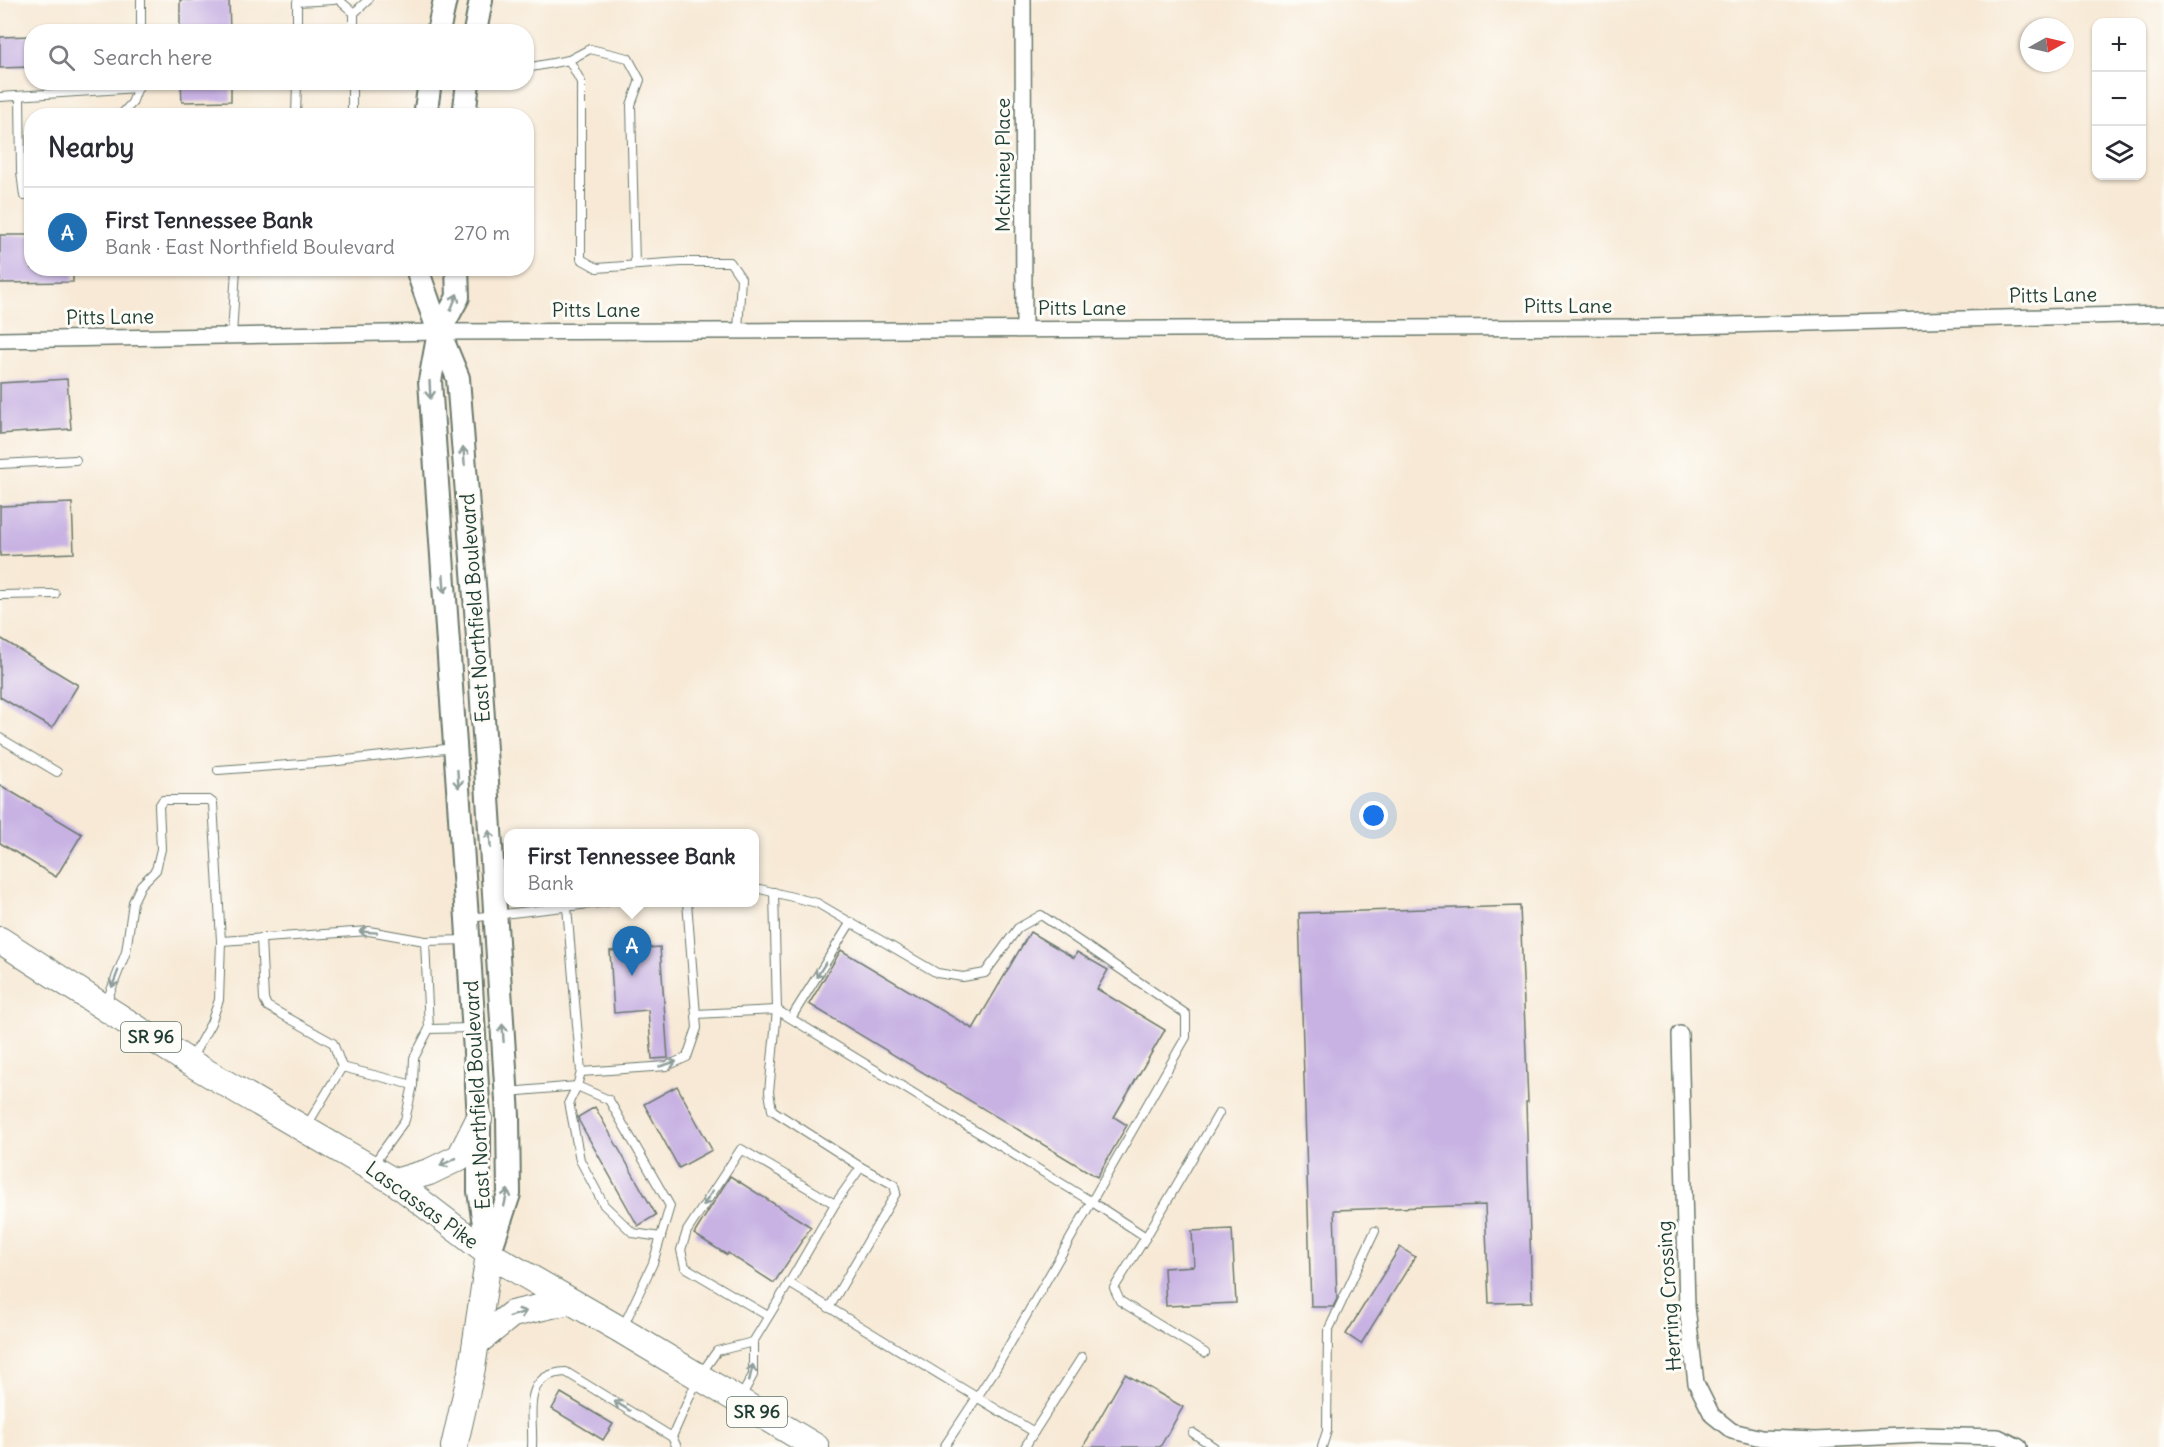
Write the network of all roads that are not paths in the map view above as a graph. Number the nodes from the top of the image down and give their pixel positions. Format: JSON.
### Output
{"nodes":[{"id":1,"x":141,"y":0,"type":"edge"},
{"id":2,"x":334,"y":0,"type":"edge"},
{"id":3,"x":339,"y":0,"type":"edge"},
{"id":4,"x":368,"y":0,"type":"edge"},
{"id":5,"x":445,"y":0,"type":"edge"},
{"id":6,"x":481,"y":0,"type":"edge"},
{"id":7,"x":1023,"y":0,"type":"edge"},
{"id":8,"x":354,"y":13,"type":"junction"},
{"id":9,"x":141,"y":24,"type":"edge"},
{"id":10,"x":297,"y":24,"type":"edge"},
{"id":11,"x":354,"y":24,"type":"edge"},
{"id":12,"x":440,"y":24,"type":"edge"},
{"id":13,"x":476,"y":24,"type":"edge"},
{"id":14,"x":569,"y":60,"type":"junction"},
{"id":15,"x":534,"y":67,"type":"edge"},
{"id":16,"x":85,"y":90,"type":"edge"},
{"id":17,"x":137,"y":90,"type":"edge"},
{"id":18,"x":297,"y":90,"type":"edge"},
{"id":19,"x":352,"y":90,"type":"edge"},
{"id":20,"x":429,"y":90,"type":"edge"},
{"id":21,"x":467,"y":90,"type":"edge"},
{"id":22,"x":20,"y":96,"type":"junction"},
{"id":23,"x":0,"y":97,"type":"edge"},
{"id":24,"x":127,"y":108,"type":"edge"},
{"id":25,"x":296,"y":108,"type":"edge"},
{"id":26,"x":352,"y":108,"type":"edge"},
{"id":27,"x":427,"y":108,"type":"edge"},
{"id":28,"x":465,"y":108,"type":"edge"},
{"id":29,"x":24,"y":196,"type":"edge"},
{"id":30,"x":635,"y":265,"type":"junction"},
{"id":31,"x":236,"y":276,"type":"edge"},
{"id":32,"x":419,"y":276,"type":"edge"},
{"id":33,"x":457,"y":276,"type":"edge"},
{"id":34,"x":2164,"y":314,"type":"edge"},
{"id":35,"x":1024,"y":329,"type":"junction"},
{"id":36,"x":738,"y":331,"type":"junction"},
{"id":37,"x":439,"y":332,"type":"junction"},
{"id":38,"x":232,"y":336,"type":"junction"},
{"id":39,"x":0,"y":340,"type":"edge"},
{"id":40,"x":76,"y":460,"type":"dead end"},
{"id":41,"x":0,"y":464,"type":"edge"},
{"id":42,"x":56,"y":594,"type":"dead end"},
{"id":43,"x":0,"y":595,"type":"edge"},
{"id":44,"x":477,"y":623,"type":"junction"},
{"id":45,"x":447,"y":625,"type":"junction"},
{"id":46,"x":0,"y":738,"type":"edge"},
{"id":47,"x":456,"y":748,"type":"junction"},
{"id":48,"x":218,"y":770,"type":"dead end"},
{"id":49,"x":57,"y":772,"type":"dead end"},
{"id":50,"x":759,"y":890,"type":"edge"},
{"id":51,"x":774,"y":892,"type":"junction"},
{"id":52,"x":567,"y":907,"type":"joint"},
{"id":53,"x":687,"y":907,"type":"edge"},
{"id":54,"x":495,"y":915,"type":"junction"},
{"id":55,"x":851,"y":922,"type":"junction"},
{"id":56,"x":468,"y":929,"type":"junction"},
{"id":57,"x":261,"y":938,"type":"junction"},
{"id":58,"x":0,"y":940,"type":"edge"},
{"id":59,"x":221,"y":940,"type":"junction"},
{"id":60,"x":425,"y":941,"type":"junction"},
{"id":61,"x":105,"y":1007,"type":"junction"},
{"id":62,"x":777,"y":1010,"type":"junction"},
{"id":63,"x":696,"y":1014,"type":"junction"},
{"id":64,"x":791,"y":1018,"type":"junction"},
{"id":65,"x":474,"y":1027,"type":"junction"},
{"id":66,"x":429,"y":1029,"type":"junction"},
{"id":67,"x":1680,"y":1034,"type":"dead end"},
{"id":68,"x":189,"y":1062,"type":"junction"},
{"id":69,"x":342,"y":1067,"type":"junction"},
{"id":70,"x":581,"y":1072,"type":"junction"},
{"id":71,"x":413,"y":1085,"type":"junction"},
{"id":72,"x":577,"y":1086,"type":"junction"},
{"id":73,"x":507,"y":1092,"type":"junction"},
{"id":74,"x":1220,"y":1113,"type":"dead end"},
{"id":75,"x":479,"y":1119,"type":"junction"},
{"id":76,"x":305,"y":1129,"type":"junction"},
{"id":77,"x":371,"y":1167,"type":"junction"},
{"id":78,"x":861,"y":1167,"type":"junction"},
{"id":79,"x":396,"y":1182,"type":"junction"},
{"id":80,"x":1092,"y":1202,"type":"junction"},
{"id":81,"x":835,"y":1204,"type":"junction"},
{"id":82,"x":1375,"y":1231,"type":"dead end"},
{"id":83,"x":661,"y":1237,"type":"junction"},
{"id":84,"x":1146,"y":1237,"type":"junction"},
{"id":85,"x":489,"y":1254,"type":"junction"},
{"id":86,"x":789,"y":1283,"type":"junction"},
{"id":87,"x":568,"y":1301,"type":"junction"},
{"id":88,"x":829,"y":1308,"type":"junction"},
{"id":89,"x":768,"y":1316,"type":"junction"},
{"id":90,"x":621,"y":1330,"type":"junction"},
{"id":91,"x":753,"y":1342,"type":"junction"},
{"id":92,"x":476,"y":1343,"type":"junction"},
{"id":93,"x":1205,"y":1353,"type":"dead end"},
{"id":94,"x":1082,"y":1357,"type":"dead end"},
{"id":95,"x":698,"y":1378,"type":"junction"},
{"id":96,"x":977,"y":1397,"type":"junction"},
{"id":97,"x":738,"y":1401,"type":"junction"},
{"id":98,"x":1034,"y":1432,"type":"junction"},
{"id":99,"x":1193,"y":1433,"type":"dead end"},
{"id":100,"x":672,"y":1437,"type":"junction"},
{"id":101,"x":458,"y":1446,"type":"edge"},
{"id":102,"x":532,"y":1447,"type":"edge"},
{"id":103,"x":677,"y":1447,"type":"edge"},
{"id":104,"x":816,"y":1447,"type":"edge"},
{"id":105,"x":944,"y":1447,"type":"edge"},
{"id":106,"x":1025,"y":1447,"type":"edge"},
{"id":107,"x":1214,"y":1447,"type":"edge"},
{"id":108,"x":1322,"y":1447,"type":"edge"},
{"id":109,"x":2019,"y":1447,"type":"edge"}],
"edges":[{"from":1,"to":9,"type":"lane"},
{"from":2,"to":10,"type":"lane"},
{"from":3,"to":8,"type":"lane"},
{"from":4,"to":8,"type":"lane"},
{"from":5,"to":12,"type":"main road"},
{"from":6,"to":13,"type":"main road"},
{"from":7,"to":35,"type":"street","name":"McKiniey Place"},
{"from":8,"to":11,"type":"lane"},
{"from":14,"to":15,"type":"lane"},
{"from":14,"to":30,"type":"lane"},
{"from":14,"to":30,"type":"lane"},
{"from":16,"to":22,"type":"lane"},
{"from":17,"to":24,"type":"lane"},
{"from":18,"to":25,"type":"lane"},
{"from":19,"to":26,"type":"lane"},
{"from":20,"to":27,"type":"main road"},
{"from":21,"to":28,"type":"main road"},
{"from":22,"to":23,"type":"lane"},
{"from":22,"to":29,"type":"lane"},
{"from":30,"to":36,"type":"lane"},
{"from":31,"to":38,"type":"lane"},
{"from":32,"to":37,"type":"main road","name":"East Northfield Boulevard"},
{"from":37,"to":33,"type":"main road","name":"East Northfield Boulevard","one_way":true},
{"from":34,"to":35,"type":"street","name":"Pitts Lane"},
{"from":35,"to":36,"type":"street","name":"Pitts Lane"},
{"from":36,"to":37,"type":"street","name":"Pitts Lane"},
{"from":37,"to":38,"type":"street","name":"Pitts Lane"},
{"from":44,"to":37,"type":"main road","name":"East Northfield Boulevard","one_way":true},
{"from":37,"to":45,"type":"main road","name":"East Northfield Boulevard","one_way":true},
{"from":38,"to":39,"type":"street","name":"Pitts Lane"},
{"from":40,"to":41,"type":"lane"},
{"from":42,"to":43,"type":"lane"},
{"from":44,"to":45,"type":"main road"},
{"from":54,"to":44,"type":"main road","name":"East Northfield Boulevard","one_way":true},
{"from":45,"to":47,"type":"main road","name":"East Northfield Boulevard"},
{"from":46,"to":49,"type":"lane"},
{"from":47,"to":48,"type":"lane"},
{"from":47,"to":56,"type":"main road","name":"East Northfield Boulevard","one_way":true},
{"from":50,"to":51,"type":"lane"},
{"from":51,"to":55,"type":"lane"},
{"from":51,"to":62,"type":"lane"},
{"from":52,"to":54,"type":"lane"},
{"from":52,"to":70,"type":"lane"},
{"from":53,"to":63,"type":"lane"},
{"from":54,"to":56,"type":"lane"},
{"from":73,"to":54,"type":"main road","name":"East Northfield Boulevard","one_way":true},
{"from":55,"to":64,"type":"lane","one_way":true},
{"from":55,"to":80,"type":"lane"},
{"from":56,"to":60,"type":"lane"},
{"from":56,"to":65,"type":"main road","name":"East Northfield Boulevard"},
{"from":57,"to":59,"type":"lane"},
{"from":60,"to":57,"type":"lane","one_way":true},
{"from":57,"to":69,"type":"lane"},
{"from":58,"to":61,"type":"main road","name":"Lascassas Pike","number":"SR 96"},
{"from":59,"to":61,"type":"lane","one_way":true},
{"from":59,"to":68,"type":"lane"},
{"from":60,"to":66,"type":"lane"},
{"from":61,"to":68,"type":"main road","name":"Lascassas Pike","number":"SR 96"},
{"from":62,"to":63,"type":"lane"},
{"from":62,"to":64,"type":"lane"},
{"from":62,"to":78,"type":"lane"},
{"from":70,"to":63,"type":"lane","one_way":true},
{"from":64,"to":80,"type":"lane"},
{"from":65,"to":66,"type":"lane"},
{"from":65,"to":75,"type":"main road","name":"East Northfield Boulevard"},
{"from":66,"to":71,"type":"lane"},
{"from":67,"to":109,"type":"street","name":"Herring Crossing"},
{"from":68,"to":76,"type":"main road","name":"Lascassas Pike","number":"SR 96"},
{"from":69,"to":71,"type":"lane"},
{"from":69,"to":76,"type":"lane"},
{"from":70,"to":72,"type":"lane"},
{"from":71,"to":77,"type":"lane"},
{"from":72,"to":73,"type":"lane"},
{"from":72,"to":83,"type":"lane"},
{"from":72,"to":83,"type":"lane"},
{"from":85,"to":73,"type":"main road","name":"East Northfield Boulevard","one_way":true},
{"from":74,"to":84,"type":"lane"},
{"from":75,"to":79,"type":"main road","one_way":true},
{"from":75,"to":85,"type":"main road","name":"East Northfield Boulevard"},
{"from":76,"to":77,"type":"main road","name":"Lascassas Pike","number":"SR 96"},
{"from":77,"to":79,"type":"main road","name":"Lascassas Pike","number":"SR 96"},
{"from":78,"to":81,"type":"lane"},
{"from":78,"to":88,"type":"lane"},
{"from":79,"to":85,"type":"main road","name":"Lascassas Pike","number":"SR 96"},
{"from":80,"to":84,"type":"lane"},
{"from":80,"to":96,"type":"lane"},
{"from":81,"to":86,"type":"lane"},
{"from":81,"to":89,"type":"lane","one_way":true},
{"from":82,"to":108,"type":"lane"},
{"from":83,"to":90,"type":"lane"},
{"from":84,"to":93,"type":"lane"},
{"from":85,"to":87,"type":"main road","name":"Lascassas Pike","number":"SR 96"},
{"from":85,"to":92,"type":"main road"},
{"from":86,"to":88,"type":"lane"},
{"from":86,"to":89,"type":"lane"},
{"from":87,"to":90,"type":"main road","name":"Lascassas Pike","number":"SR 96"},
{"from":92,"to":87,"type":"main road","one_way":true},
{"from":88,"to":96,"type":"lane"},
{"from":89,"to":91,"type":"lane"},
{"from":90,"to":95,"type":"main road","name":"Lascassas Pike","number":"SR 96"},
{"from":91,"to":95,"type":"lane"},
{"from":97,"to":91,"type":"lane","one_way":true},
{"from":92,"to":101,"type":"main road"},
{"from":94,"to":98,"type":"lane"},
{"from":95,"to":97,"type":"main road","name":"Lascassas Pike","number":"SR 96"},
{"from":95,"to":100,"type":"lane"},
{"from":96,"to":98,"type":"lane"},
{"from":96,"to":105,"type":"lane"},
{"from":97,"to":104,"type":"main road","name":"Lascassas Pike","number":"SR 96"},
{"from":98,"to":106,"type":"lane"},
{"from":99,"to":107,"type":"lane"},
{"from":100,"to":102,"type":"lane","one_way":true},
{"from":100,"to":103,"type":"lane"}]}
